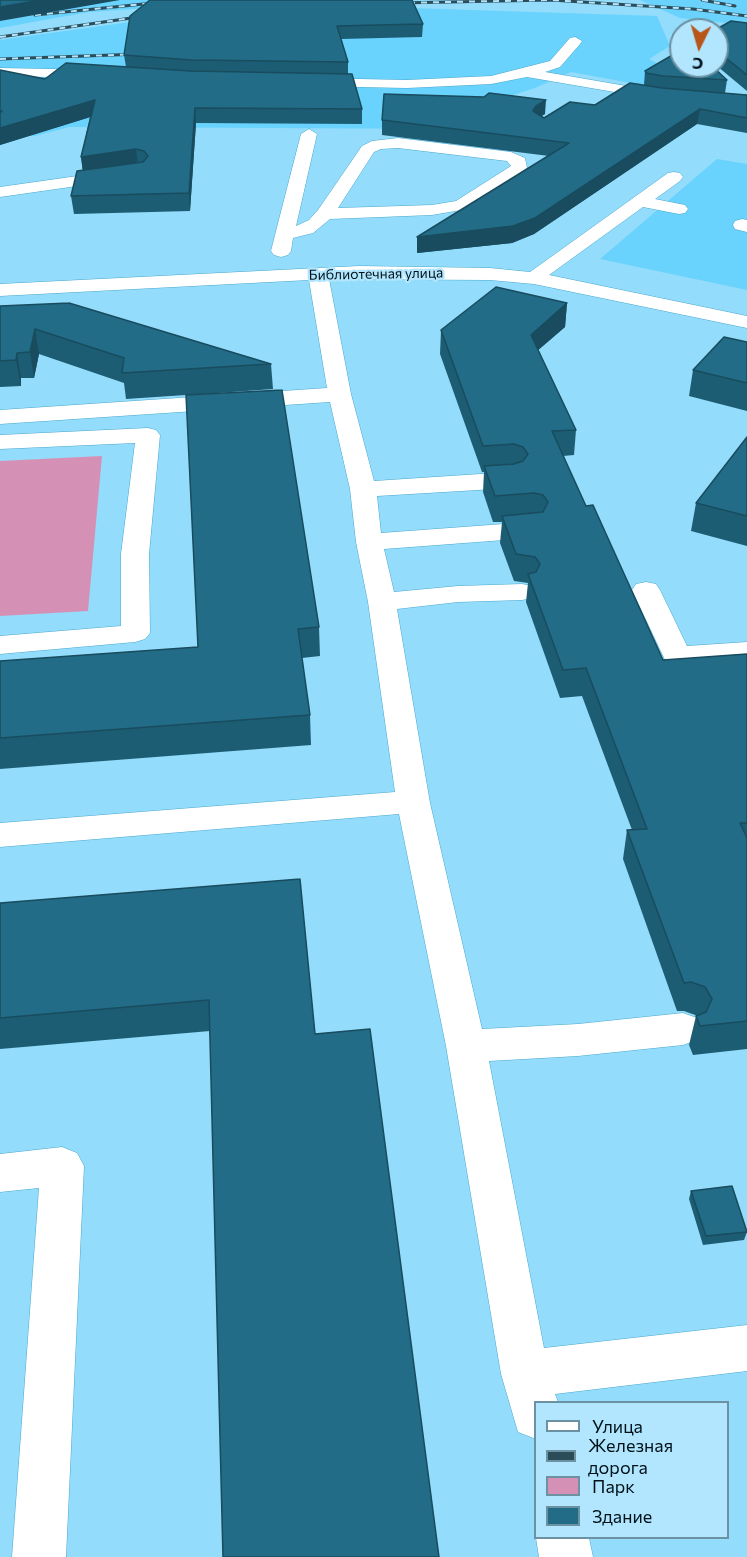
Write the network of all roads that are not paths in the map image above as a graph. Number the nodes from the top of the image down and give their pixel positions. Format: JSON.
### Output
{"nodes":[{"id":1,"x":575,"y":41,"type":"dead end"},
{"id":2,"x":0,"y":72,"type":"edge"},
{"id":3,"x":527,"y":73,"type":"junction"},
{"id":4,"x":121,"y":76,"type":"edge"},
{"id":5,"x":300,"y":82,"type":"edge"},
{"id":6,"x":607,"y":86,"type":"junction"},
{"id":7,"x":730,"y":87,"type":"edge"},
{"id":8,"x":583,"y":98,"type":"dead end"},
{"id":9,"x":747,"y":102,"type":"edge"},
{"id":10,"x":309,"y":134,"type":"edge"},
{"id":11,"x":138,"y":172,"type":"edge"},
{"id":12,"x":674,"y":177,"type":"dead end"},
{"id":13,"x":0,"y":192,"type":"edge"},
{"id":14,"x":640,"y":201,"type":"junction"},
{"id":15,"x":679,"y":209,"type":"dead end"},
{"id":16,"x":325,"y":214,"type":"junction"},
{"id":17,"x":284,"y":235,"type":"junction"},
{"id":18,"x":320,"y":275,"type":"junction"},
{"id":19,"x":283,"y":276,"type":"junction"},
{"id":20,"x":534,"y":278,"type":"junction"},
{"id":21,"x":0,"y":290,"type":"edge"},
{"id":22,"x":746,"y":320,"type":"edge"},
{"id":23,"x":340,"y":394,"type":"junction"},
{"id":24,"x":0,"y":417,"type":"edge"},
{"id":25,"x":0,"y":442,"type":"edge"},
{"id":26,"x":511,"y":480,"type":"edge"},
{"id":27,"x":363,"y":489,"type":"junction"},
{"id":28,"x":531,"y":530,"type":"edge"},
{"id":29,"x":369,"y":542,"type":"junction"},
{"id":30,"x":646,"y":590,"type":"dead end"},
{"id":31,"x":522,"y":592,"type":"edge"},
{"id":32,"x":382,"y":602,"type":"junction"},
{"id":33,"x":0,"y":645,"type":"edge"},
{"id":34,"x":747,"y":651,"type":"edge"},
{"id":35,"x":413,"y":803,"type":"junction"},
{"id":36,"x":0,"y":835,"type":"edge"},
{"id":37,"x":683,"y":1029,"type":"dead end"},
{"id":38,"x":466,"y":1046,"type":"junction"},
{"id":39,"x":0,"y":1173,"type":"edge"},
{"id":40,"x":747,"y":1348,"type":"edge"},
{"id":41,"x":530,"y":1394,"type":"edge"},
{"id":42,"x":563,"y":1539,"type":"edge"},
{"id":43,"x":39,"y":1557,"type":"edge"},
{"id":44,"x":567,"y":1557,"type":"edge"}],
"edges":[{"from":1,"to":3,"type":"street"},
{"from":2,"to":4,"type":"street"},
{"from":3,"to":5,"type":"street"},
{"from":3,"to":6,"type":"street"},
{"from":6,"to":8,"type":"street"},
{"from":6,"to":9,"type":"street"},
{"from":7,"to":9,"type":"street"},
{"from":10,"to":17,"type":"street"},
{"from":11,"to":13,"type":"street"},
{"from":12,"to":14,"type":"street"},
{"from":14,"to":15,"type":"street"},
{"from":14,"to":20,"type":"street"},
{"from":16,"to":16,"type":"street"},
{"from":16,"to":17,"type":"street"},
{"from":17,"to":19,"type":"street"},
{"from":18,"to":19,"type":"street","name":"Библиотечная улица"},
{"from":18,"to":20,"type":"street","name":"Библиотечная улица"},
{"from":18,"to":23,"type":"street"},
{"from":19,"to":21,"type":"street","name":"Библиотечная улица"},
{"from":20,"to":22,"type":"street","name":"Библиотечная улица"},
{"from":23,"to":24,"type":"street"},
{"from":23,"to":27,"type":"street"},
{"from":25,"to":33,"type":"street"},
{"from":26,"to":27,"type":"street"},
{"from":27,"to":29,"type":"street"},
{"from":28,"to":29,"type":"street"},
{"from":29,"to":32,"type":"street"},
{"from":30,"to":34,"type":"street"},
{"from":31,"to":32,"type":"street"},
{"from":32,"to":35,"type":"street"},
{"from":35,"to":36,"type":"street"},
{"from":35,"to":38,"type":"street"},
{"from":37,"to":38,"type":"street"},
{"from":38,"to":41,"type":"street"},
{"from":39,"to":43,"type":"street"},
{"from":40,"to":41,"type":"street"},
{"from":42,"to":44,"type":"street"}]}
